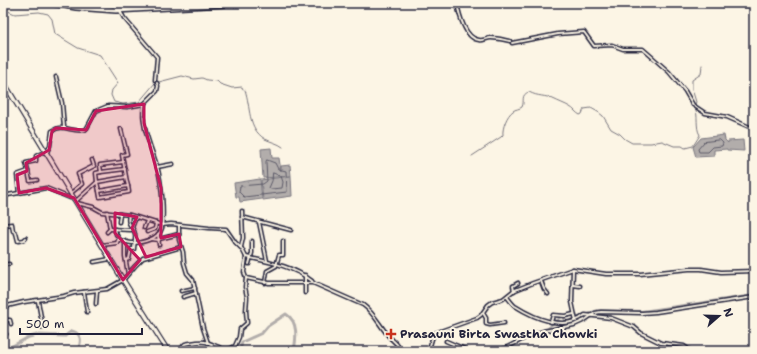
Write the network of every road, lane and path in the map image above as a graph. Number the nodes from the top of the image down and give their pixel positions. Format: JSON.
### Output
{"nodes":[{"id":1,"x":54,"y":3,"type":"edge"},
{"id":2,"x":114,"y":3,"type":"edge"},
{"id":3,"x":242,"y":3,"type":"edge"},
{"id":4,"x":458,"y":3,"type":"edge"},
{"id":5,"x":707,"y":3,"type":"edge"},
{"id":6,"x":754,"y":4,"type":"edge"},
{"id":7,"x":118,"y":10,"type":"junction"},
{"id":8,"x":56,"y":77,"type":"dead end"},
{"id":9,"x":3,"y":80,"type":"edge"},
{"id":10,"x":156,"y":80,"type":"dead end"},
{"id":11,"x":157,"y":83,"type":"dead end"},
{"id":12,"x":144,"y":104,"type":"junction"},
{"id":13,"x":64,"y":127,"type":"junction"},
{"id":14,"x":121,"y":129,"type":"dead end"},
{"id":15,"x":754,"y":129,"type":"edge"},
{"id":16,"x":46,"y":152,"type":"junction"},
{"id":17,"x":92,"y":160,"type":"dead end"},
{"id":18,"x":123,"y":162,"type":"junction"},
{"id":19,"x":173,"y":164,"type":"dead end"},
{"id":20,"x":157,"y":167,"type":"junction"},
{"id":21,"x":125,"y":169,"type":"junction"},
{"id":22,"x":28,"y":171,"type":"junction"},
{"id":23,"x":101,"y":172,"type":"junction"},
{"id":24,"x":126,"y":177,"type":"junction"},
{"id":25,"x":37,"y":180,"type":"dead end"},
{"id":26,"x":97,"y":182,"type":"junction"},
{"id":27,"x":128,"y":186,"type":"junction"},
{"id":28,"x":99,"y":190,"type":"junction"},
{"id":29,"x":19,"y":193,"type":"junction"},
{"id":30,"x":71,"y":194,"type":"junction"},
{"id":31,"x":4,"y":198,"type":"edge"},
{"id":32,"x":75,"y":201,"type":"junction"},
{"id":33,"x":3,"y":202,"type":"edge"},
{"id":34,"x":242,"y":211,"type":"dead end"},
{"id":35,"x":107,"y":212,"type":"junction"},
{"id":36,"x":120,"y":214,"type":"junction"},
{"id":37,"x":129,"y":215,"type":"junction"},
{"id":38,"x":136,"y":217,"type":"junction"},
{"id":39,"x":242,"y":217,"type":"junction"},
{"id":40,"x":147,"y":221,"type":"junction"},
{"id":41,"x":119,"y":222,"type":"dead end"},
{"id":42,"x":259,"y":222,"type":"junction"},
{"id":43,"x":156,"y":223,"type":"junction"},
{"id":44,"x":3,"y":225,"type":"edge"},
{"id":45,"x":162,"y":225,"type":"junction"},
{"id":46,"x":179,"y":225,"type":"junction"},
{"id":47,"x":132,"y":228,"type":"junction"},
{"id":48,"x":144,"y":228,"type":"dead end"},
{"id":49,"x":110,"y":229,"type":"junction"},
{"id":50,"x":115,"y":229,"type":"junction"},
{"id":51,"x":291,"y":230,"type":"dead end"},
{"id":52,"x":107,"y":232,"type":"dead end"},
{"id":53,"x":148,"y":232,"type":"dead end"},
{"id":54,"x":158,"y":234,"type":"junction"},
{"id":55,"x":179,"y":234,"type":"junction"},
{"id":56,"x":26,"y":238,"type":"dead end"},
{"id":57,"x":150,"y":239,"type":"junction"},
{"id":58,"x":120,"y":240,"type":"junction"},
{"id":59,"x":159,"y":240,"type":"junction"},
{"id":60,"x":125,"y":241,"type":"junction"},
{"id":61,"x":252,"y":241,"type":"dead end"},
{"id":62,"x":283,"y":241,"type":"dead end"},
{"id":63,"x":134,"y":243,"type":"junction"},
{"id":64,"x":102,"y":245,"type":"junction"},
{"id":65,"x":159,"y":245,"type":"dead end"},
{"id":66,"x":181,"y":247,"type":"junction"},
{"id":67,"x":240,"y":248,"type":"junction"},
{"id":68,"x":246,"y":257,"type":"junction"},
{"id":69,"x":251,"y":258,"type":"junction"},
{"id":70,"x":110,"y":259,"type":"junction"},
{"id":71,"x":126,"y":260,"type":"junction"},
{"id":72,"x":267,"y":261,"type":"junction"},
{"id":73,"x":94,"y":262,"type":"dead end"},
{"id":74,"x":9,"y":264,"type":"dead end"},
{"id":75,"x":249,"y":264,"type":"dead end"},
{"id":76,"x":277,"y":264,"type":"junction"},
{"id":77,"x":3,"y":265,"type":"edge"},
{"id":78,"x":573,"y":270,"type":"junction"},
{"id":79,"x":754,"y":270,"type":"edge"},
{"id":80,"x":128,"y":274,"type":"junction"},
{"id":81,"x":305,"y":275,"type":"junction"},
{"id":82,"x":246,"y":278,"type":"junction"},
{"id":83,"x":123,"y":280,"type":"junction"},
{"id":84,"x":541,"y":281,"type":"junction"},
{"id":85,"x":265,"y":283,"type":"junction"},
{"id":86,"x":304,"y":283,"type":"junction"},
{"id":87,"x":313,"y":283,"type":"junction"},
{"id":88,"x":518,"y":283,"type":"dead end"},
{"id":89,"x":573,"y":284,"type":"junction"},
{"id":90,"x":580,"y":286,"type":"dead end"},
{"id":91,"x":195,"y":288,"type":"junction"},
{"id":92,"x":97,"y":291,"type":"junction"},
{"id":93,"x":181,"y":291,"type":"dead end"},
{"id":94,"x":514,"y":291,"type":"junction"},
{"id":95,"x":84,"y":292,"type":"junction"},
{"id":96,"x":196,"y":293,"type":"junction"},
{"id":97,"x":305,"y":293,"type":"dead end"},
{"id":98,"x":548,"y":294,"type":"dead end"},
{"id":99,"x":183,"y":297,"type":"dead end"},
{"id":100,"x":507,"y":297,"type":"junction"},
{"id":101,"x":754,"y":297,"type":"edge"},
{"id":102,"x":38,"y":300,"type":"junction"},
{"id":103,"x":96,"y":304,"type":"dead end"},
{"id":104,"x":3,"y":307,"type":"edge"},
{"id":105,"x":87,"y":312,"type":"dead end"},
{"id":106,"x":483,"y":313,"type":"junction"},
{"id":107,"x":574,"y":314,"type":"junction"},
{"id":108,"x":589,"y":316,"type":"junction"},
{"id":109,"x":3,"y":320,"type":"edge"},
{"id":110,"x":576,"y":321,"type":"junction"},
{"id":111,"x":551,"y":322,"type":"junction"},
{"id":112,"x":504,"y":323,"type":"dead end"},
{"id":113,"x":11,"y":324,"type":"dead end"},
{"id":114,"x":43,"y":328,"type":"dead end"},
{"id":115,"x":446,"y":341,"type":"dead end"},
{"id":116,"x":208,"y":343,"type":"junction"},
{"id":117,"x":168,"y":351,"type":"edge"},
{"id":118,"x":183,"y":351,"type":"edge"},
{"id":119,"x":401,"y":351,"type":"edge"},
{"id":120,"x":425,"y":351,"type":"edge"},
{"id":121,"x":469,"y":351,"type":"edge"},
{"id":122,"x":500,"y":351,"type":"edge"},
{"id":123,"x":691,"y":351,"type":"edge"}],
"edges":[{"from":1,"to":7,"type":"highway"},
{"from":2,"to":7,"type":"street"},
{"from":3,"to":7,"type":"highway"},
{"from":4,"to":15,"type":"street"},
{"from":5,"to":6,"type":"highway"},
{"from":7,"to":10,"type":"street"},
{"from":8,"to":13,"type":"street"},
{"from":9,"to":16,"type":"main road"},
{"from":11,"to":12,"type":"street"},
{"from":12,"to":13,"type":"street"},
{"from":12,"to":20,"type":"street"},
{"from":13,"to":16,"type":"street"},
{"from":14,"to":18,"type":"street"},
{"from":16,"to":22,"type":"street"},
{"from":16,"to":30,"type":"main road"},
{"from":17,"to":30,"type":"street"},
{"from":18,"to":21,"type":"street"},
{"from":18,"to":23,"type":"street"},
{"from":19,"to":20,"type":"street"},
{"from":20,"to":45,"type":"street"},
{"from":21,"to":23,"type":"street"},
{"from":21,"to":24,"type":"street"},
{"from":22,"to":25,"type":"street"},
{"from":22,"to":29,"type":"street"},
{"from":23,"to":26,"type":"street"},
{"from":24,"to":26,"type":"street"},
{"from":24,"to":27,"type":"street"},
{"from":26,"to":28,"type":"street"},
{"from":26,"to":32,"type":"street"},
{"from":27,"to":28,"type":"street"},
{"from":27,"to":28,"type":"street"},
{"from":29,"to":31,"type":"street"},
{"from":29,"to":32,"type":"street"},
{"from":30,"to":32,"type":"main road"},
{"from":31,"to":33,"type":"street"},
{"from":32,"to":35,"type":"street"},
{"from":32,"to":64,"type":"main road"},
{"from":34,"to":39,"type":"street"},
{"from":35,"to":36,"type":"street"},
{"from":35,"to":49,"type":"street"},
{"from":36,"to":37,"type":"street"},
{"from":36,"to":41,"type":"street"},
{"from":37,"to":38,"type":"street"},
{"from":37,"to":47,"type":"street"},
{"from":38,"to":40,"type":"street"},
{"from":38,"to":47,"type":"street"},
{"from":39,"to":42,"type":"street"},
{"from":39,"to":67,"type":"street"},
{"from":40,"to":43,"type":"street"},
{"from":40,"to":48,"type":"street"},
{"from":42,"to":51,"type":"street"},
{"from":42,"to":72,"type":"street"},
{"from":43,"to":45,"type":"street"},
{"from":43,"to":53,"type":"street"},
{"from":44,"to":56,"type":"street"},
{"from":45,"to":46,"type":"street"},
{"from":45,"to":54,"type":"street"},
{"from":46,"to":55,"type":"street"},
{"from":46,"to":67,"type":"street"},
{"from":47,"to":50,"type":"street"},
{"from":47,"to":63,"type":"street"},
{"from":49,"to":50,"type":"street"},
{"from":49,"to":52,"type":"street"},
{"from":50,"to":58,"type":"street"},
{"from":54,"to":57,"type":"street"},
{"from":54,"to":59,"type":"street"},
{"from":55,"to":59,"type":"street"},
{"from":55,"to":66,"type":"street"},
{"from":57,"to":59,"type":"street"},
{"from":57,"to":63,"type":"street"},
{"from":58,"to":60,"type":"street"},
{"from":58,"to":64,"type":"street"},
{"from":59,"to":65,"type":"street"},
{"from":60,"to":63,"type":"street"},
{"from":60,"to":71,"type":"street"},
{"from":61,"to":69,"type":"street"},
{"from":62,"to":76,"type":"street"},
{"from":63,"to":71,"type":"street"},
{"from":64,"to":70,"type":"main road"},
{"from":66,"to":80,"type":"street"},
{"from":66,"to":91,"type":"street"},
{"from":67,"to":68,"type":"street"},
{"from":68,"to":69,"type":"street"},
{"from":68,"to":82,"type":"street"},
{"from":69,"to":72,"type":"street"},
{"from":69,"to":75,"type":"street"},
{"from":70,"to":73,"type":"street"},
{"from":70,"to":83,"type":"main road"},
{"from":71,"to":80,"type":"street"},
{"from":72,"to":76,"type":"street"},
{"from":74,"to":77,"type":"street"},
{"from":76,"to":81,"type":"street"},
{"from":76,"to":85,"type":"street"},
{"from":78,"to":79,"type":"street"},
{"from":78,"to":84,"type":"street"},
{"from":78,"to":89,"type":"street"},
{"from":80,"to":83,"type":"street"},
{"from":81,"to":86,"type":"street"},
{"from":81,"to":87,"type":"street"},
{"from":82,"to":85,"type":"street"},
{"from":82,"to":116,"type":"street"},
{"from":83,"to":92,"type":"street"},
{"from":83,"to":117,"type":"main road"},
{"from":84,"to":94,"type":"street"},
{"from":84,"to":98,"type":"street"},
{"from":85,"to":86,"type":"street"},
{"from":86,"to":87,"type":"street"},
{"from":86,"to":97,"type":"street"},
{"from":87,"to":119,"type":"street"},
{"from":88,"to":94,"type":"street"},
{"from":89,"to":90,"type":"street"},
{"from":89,"to":107,"type":"street"},
{"from":91,"to":93,"type":"street"},
{"from":91,"to":96,"type":"street"},
{"from":92,"to":95,"type":"street"},
{"from":92,"to":103,"type":"street"},
{"from":94,"to":100,"type":"street"},
{"from":95,"to":102,"type":"street"},
{"from":95,"to":105,"type":"street"},
{"from":96,"to":99,"type":"street"},
{"from":96,"to":116,"type":"street"},
{"from":100,"to":106,"type":"street"},
{"from":100,"to":111,"type":"street"},
{"from":101,"to":108,"type":"street"},
{"from":102,"to":104,"type":"street"},
{"from":102,"to":114,"type":"street"},
{"from":106,"to":112,"type":"street"},
{"from":106,"to":120,"type":"street"},
{"from":107,"to":110,"type":"street"},
{"from":107,"to":111,"type":"street"},
{"from":108,"to":110,"type":"street"},
{"from":108,"to":122,"type":"street"},
{"from":108,"to":123,"type":"street"},
{"from":109,"to":113,"type":"street"},
{"from":110,"to":111,"type":"street"},
{"from":115,"to":121,"type":"street"},
{"from":116,"to":118,"type":"street"}]}
